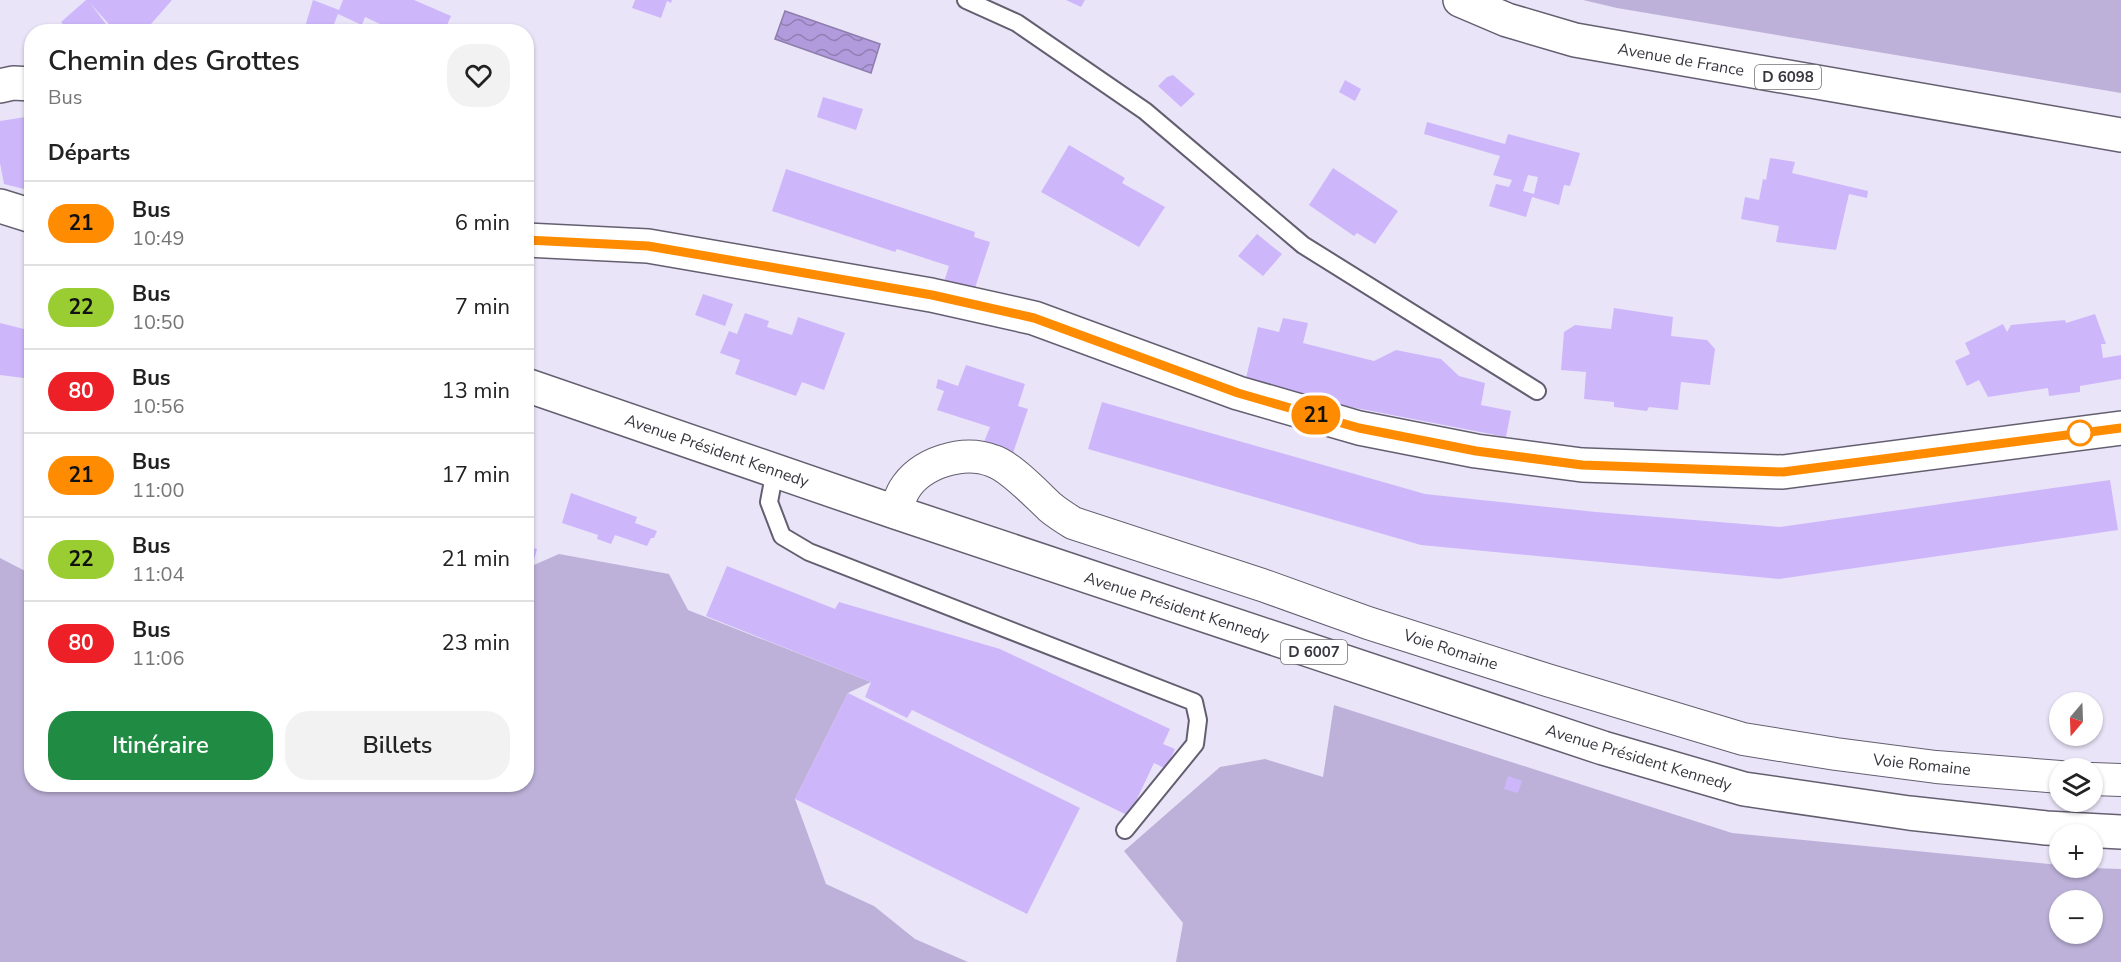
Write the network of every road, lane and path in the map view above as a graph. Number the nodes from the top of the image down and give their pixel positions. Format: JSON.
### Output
{"nodes":[{"id":1,"x":966,"y":0,"type":"edge"},
{"id":2,"x":1460,"y":0,"type":"edge"},
{"id":3,"x":24,"y":84,"type":"edge"},
{"id":4,"x":0,"y":86,"type":"edge"},
{"id":5,"x":2121,"y":135,"type":"edge"},
{"id":6,"x":0,"y":206,"type":"edge"},
{"id":7,"x":24,"y":214,"type":"edge"},
{"id":8,"x":534,"y":240,"type":"edge"},
{"id":9,"x":534,"y":388,"type":"edge"},
{"id":10,"x":1537,"y":391,"type":"dead end"},
{"id":11,"x":2121,"y":428,"type":"edge"},
{"id":12,"x":775,"y":470,"type":"junction"},
{"id":13,"x":895,"y":512,"type":"junction"},
{"id":14,"x":2049,"y":776,"type":"edge"},
{"id":15,"x":2103,"y":779,"type":"edge"},
{"id":16,"x":2121,"y":780,"type":"edge"},
{"id":17,"x":1125,"y":830,"type":"dead end"},
{"id":18,"x":2121,"y":832,"type":"edge"}],
"edges":[{"from":1,"to":10,"type":"lane"},
{"from":2,"to":5,"type":"main road","name":"Avenue de France","number":"D 6098"},
{"from":3,"to":4,"type":"main road"},
{"from":6,"to":7,"type":"main road"},
{"from":8,"to":11,"type":"main road"},
{"from":9,"to":12,"type":"main road","name":"Avenue Président Kennedy","number":"D 6007"},
{"from":12,"to":13,"type":"main road","name":"Avenue Président Kennedy","number":"D 6007"},
{"from":12,"to":17,"type":"lane"},
{"from":13,"to":14,"type":"street","name":"Voie Romaine"},
{"from":13,"to":18,"type":"main road","name":"Avenue Président Kennedy","number":"D 6007"},
{"from":15,"to":16,"type":"street"}]}
